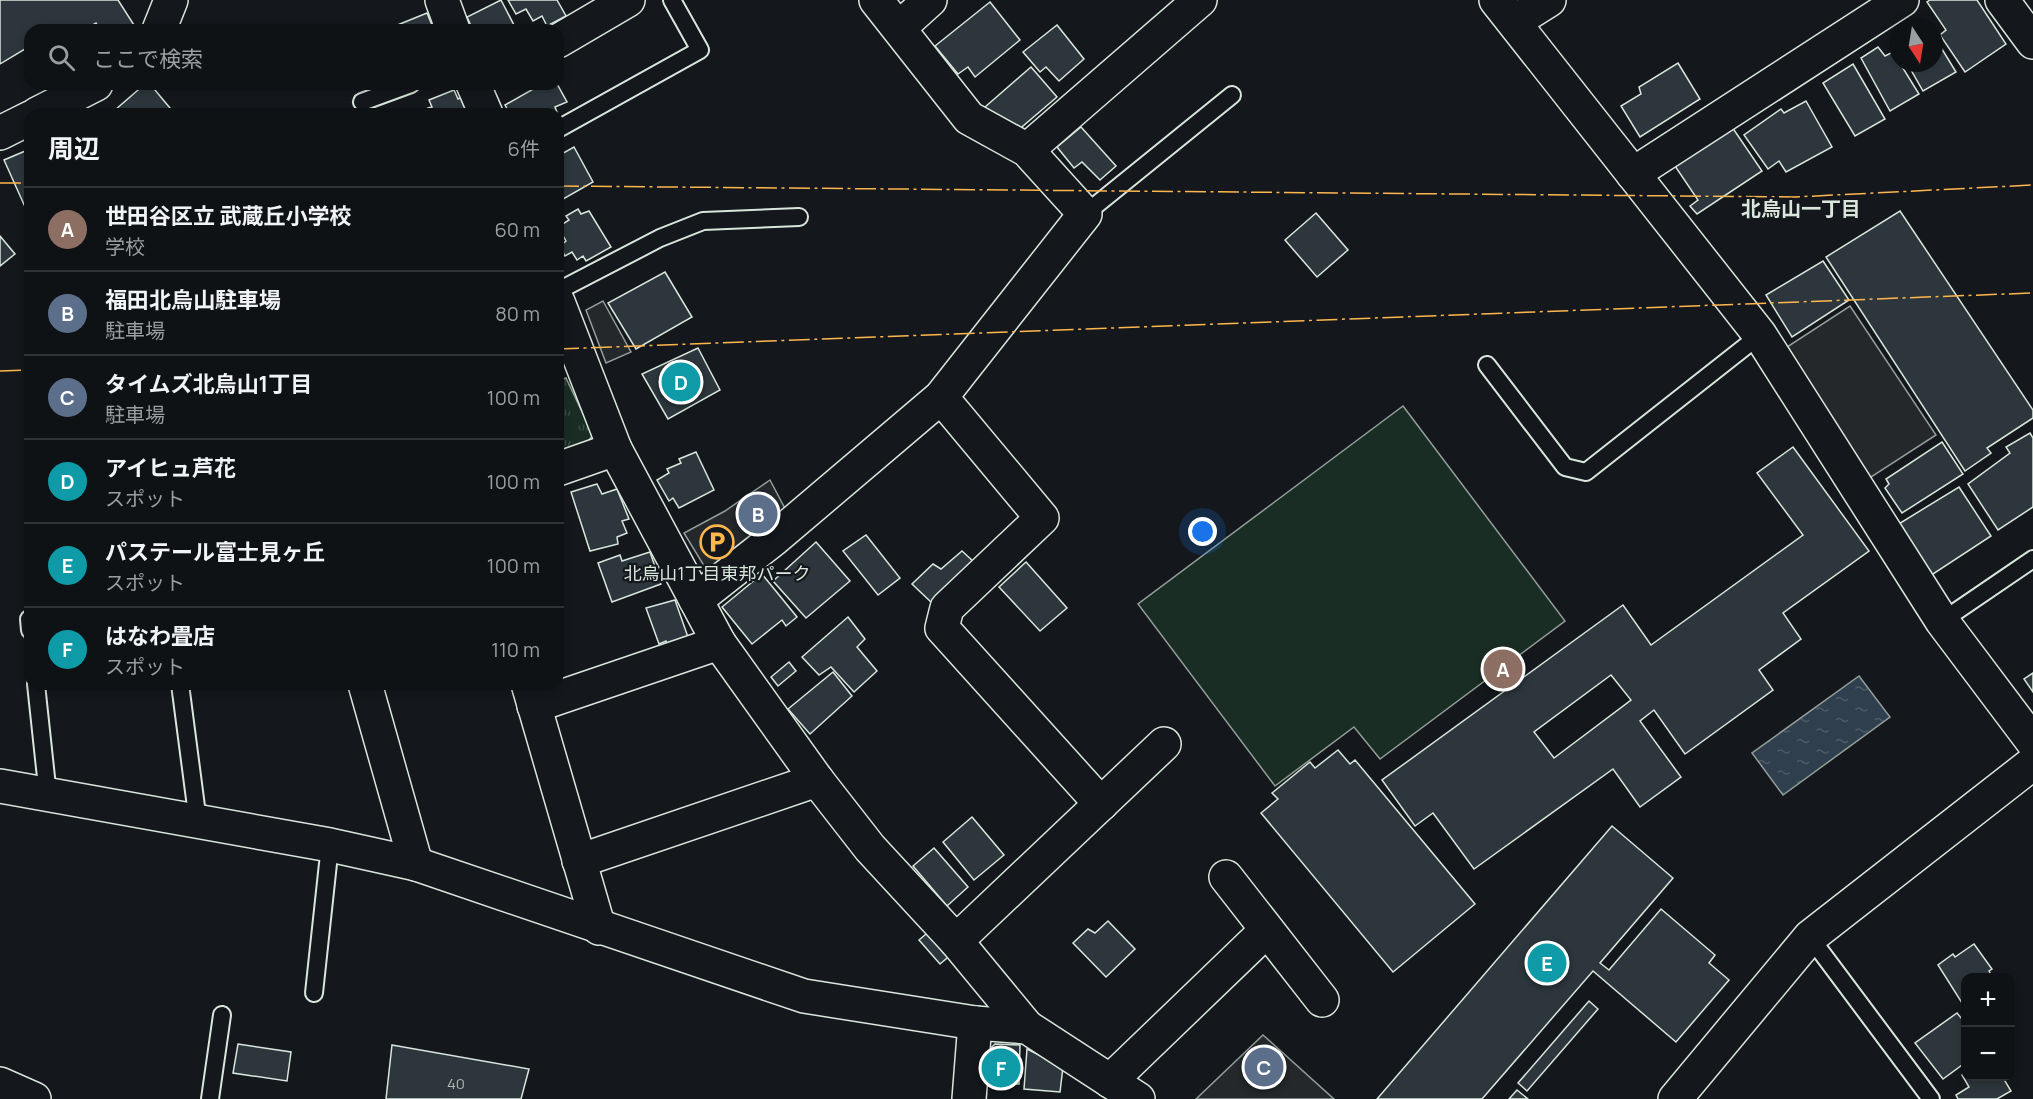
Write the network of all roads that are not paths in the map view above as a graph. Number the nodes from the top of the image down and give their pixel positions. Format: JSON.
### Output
{"nodes":[{"id":1,"x":171,"y":0,"type":"edge"},
{"id":2,"x":442,"y":0,"type":"edge"},
{"id":3,"x":628,"y":0,"type":"edge"},
{"id":4,"x":672,"y":0,"type":"edge"},
{"id":5,"x":876,"y":0,"type":"edge"},
{"id":6,"x":930,"y":0,"type":"edge"},
{"id":7,"x":1200,"y":0,"type":"edge"},
{"id":8,"x":1549,"y":0,"type":"edge"},
{"id":9,"x":1902,"y":0,"type":"edge"},
{"id":10,"x":2001,"y":0,"type":"edge"},
{"id":11,"x":1505,"y":11,"type":"edge"},
{"id":12,"x":161,"y":24,"type":"edge"},
{"id":13,"x":451,"y":24,"type":"edge"},
{"id":14,"x":898,"y":28,"type":"junction"},
{"id":15,"x":564,"y":37,"type":"edge"},
{"id":16,"x":2033,"y":42,"type":"edge"},
{"id":17,"x":84,"y":90,"type":"edge"},
{"id":18,"x":395,"y":90,"type":"edge"},
{"id":19,"x":1232,"y":95,"type":"dead end"},
{"id":20,"x":362,"y":102,"type":"dead end"},
{"id":21,"x":49,"y":108,"type":"edge"},
{"id":22,"x":24,"y":120,"type":"edge"},
{"id":23,"x":564,"y":126,"type":"edge"},
{"id":24,"x":0,"y":133,"type":"edge"},
{"id":25,"x":1027,"y":150,"type":"junction"},
{"id":26,"x":1633,"y":174,"type":"junction"},
{"id":27,"x":1085,"y":214,"type":"junction"},
{"id":28,"x":799,"y":217,"type":"dead end"},
{"id":29,"x":564,"y":288,"type":"edge"},
{"id":30,"x":564,"y":317,"type":"edge"},
{"id":31,"x":1760,"y":335,"type":"junction"},
{"id":32,"x":1487,"y":365,"type":"dead end"},
{"id":33,"x":940,"y":397,"type":"junction"},
{"id":34,"x":615,"y":449,"type":"junction"},
{"id":35,"x":564,"y":467,"type":"edge"},
{"id":36,"x":2033,"y":559,"type":"edge"},
{"id":37,"x":696,"y":600,"type":"junction"},
{"id":38,"x":1942,"y":621,"type":"junction"},
{"id":39,"x":719,"y":643,"type":"junction"},
{"id":40,"x":564,"y":686,"type":"edge"},
{"id":41,"x":37,"y":690,"type":"edge"},
{"id":42,"x":181,"y":690,"type":"edge"},
{"id":43,"x":367,"y":690,"type":"edge"},
{"id":44,"x":549,"y":690,"type":"edge"},
{"id":45,"x":531,"y":695,"type":"edge"},
{"id":46,"x":2033,"y":742,"type":"edge"},
{"id":47,"x":1164,"y":744,"type":"dead end"},
{"id":48,"x":2033,"y":764,"type":"edge"},
{"id":49,"x":817,"y":780,"type":"junction"},
{"id":50,"x":0,"y":786,"type":"edge"},
{"id":51,"x":48,"y":796,"type":"junction"},
{"id":52,"x":1101,"y":804,"type":"junction"},
{"id":53,"x":198,"y":822,"type":"junction"},
{"id":54,"x":330,"y":845,"type":"junction"},
{"id":55,"x":579,"y":861,"type":"junction"},
{"id":56,"x":416,"y":864,"type":"junction"},
{"id":57,"x":1226,"y":877,"type":"dead end"},
{"id":58,"x":599,"y":928,"type":"junction"},
{"id":59,"x":1267,"y":930,"type":"junction"},
{"id":60,"x":1810,"y":937,"type":"junction"},
{"id":61,"x":956,"y":941,"type":"junction"},
{"id":62,"x":314,"y":993,"type":"dead end"},
{"id":63,"x":1322,"y":1000,"type":"dead end"},
{"id":64,"x":222,"y":1015,"type":"dead end"},
{"id":65,"x":975,"y":1023,"type":"junction"},
{"id":66,"x":1027,"y":1027,"type":"junction"},
{"id":67,"x":1110,"y":1081,"type":"junction"},
{"id":68,"x":0,"y":1084,"type":"edge"},
{"id":69,"x":34,"y":1099,"type":"edge"},
{"id":70,"x":210,"y":1099,"type":"edge"},
{"id":71,"x":969,"y":1099,"type":"edge"},
{"id":72,"x":1138,"y":1099,"type":"edge"},
{"id":73,"x":1675,"y":1099,"type":"edge"},
{"id":74,"x":1931,"y":1099,"type":"edge"}],
"edges":[{"from":1,"to":12,"type":"street"},
{"from":2,"to":13,"type":"street"},
{"from":3,"to":15,"type":"street"},
{"from":4,"to":23,"type":"lane"},
{"from":5,"to":14,"type":"street"},
{"from":6,"to":14,"type":"street"},
{"from":7,"to":25,"type":"street"},
{"from":8,"to":11,"type":"street"},
{"from":9,"to":26,"type":"street"},
{"from":10,"to":16,"type":"street"},
{"from":11,"to":26,"type":"street"},
{"from":14,"to":25,"type":"street"},
{"from":17,"to":21,"type":"street"},
{"from":18,"to":20,"type":"lane"},
{"from":19,"to":27,"type":"lane"},
{"from":22,"to":24,"type":"street"},
{"from":25,"to":27,"type":"street"},
{"from":26,"to":31,"type":"street"},
{"from":27,"to":33,"type":"street"},
{"from":28,"to":29,"type":"lane"},
{"from":30,"to":34,"type":"street"},
{"from":31,"to":32,"type":"lane"},
{"from":31,"to":38,"type":"street"},
{"from":33,"to":37,"type":"street"},
{"from":33,"to":52,"type":"street"},
{"from":34,"to":35,"type":"street"},
{"from":34,"to":37,"type":"street"},
{"from":36,"to":38,"type":"lane"},
{"from":37,"to":39,"type":"street"},
{"from":38,"to":46,"type":"street"},
{"from":39,"to":40,"type":"street"},
{"from":39,"to":49,"type":"street"},
{"from":41,"to":51,"type":"lane"},
{"from":42,"to":53,"type":"lane"},
{"from":43,"to":56,"type":"street"},
{"from":44,"to":45,"type":"street"},
{"from":45,"to":55,"type":"street"},
{"from":47,"to":52,"type":"street"},
{"from":48,"to":60,"type":"street"},
{"from":49,"to":55,"type":"street"},
{"from":49,"to":61,"type":"street"},
{"from":50,"to":51,"type":"street"},
{"from":51,"to":53,"type":"street"},
{"from":52,"to":61,"type":"street"},
{"from":53,"to":54,"type":"street"},
{"from":54,"to":56,"type":"street"},
{"from":54,"to":62,"type":"lane"},
{"from":55,"to":58,"type":"street"},
{"from":56,"to":58,"type":"street"},
{"from":57,"to":59,"type":"street"},
{"from":58,"to":65,"type":"street"},
{"from":59,"to":63,"type":"street"},
{"from":59,"to":67,"type":"street"},
{"from":60,"to":73,"type":"street"},
{"from":60,"to":74,"type":"lane"},
{"from":61,"to":66,"type":"street"},
{"from":64,"to":70,"type":"lane"},
{"from":65,"to":66,"type":"street"},
{"from":65,"to":71,"type":"street"},
{"from":66,"to":67,"type":"street"},
{"from":67,"to":72,"type":"street"},
{"from":68,"to":69,"type":"street"}]}
